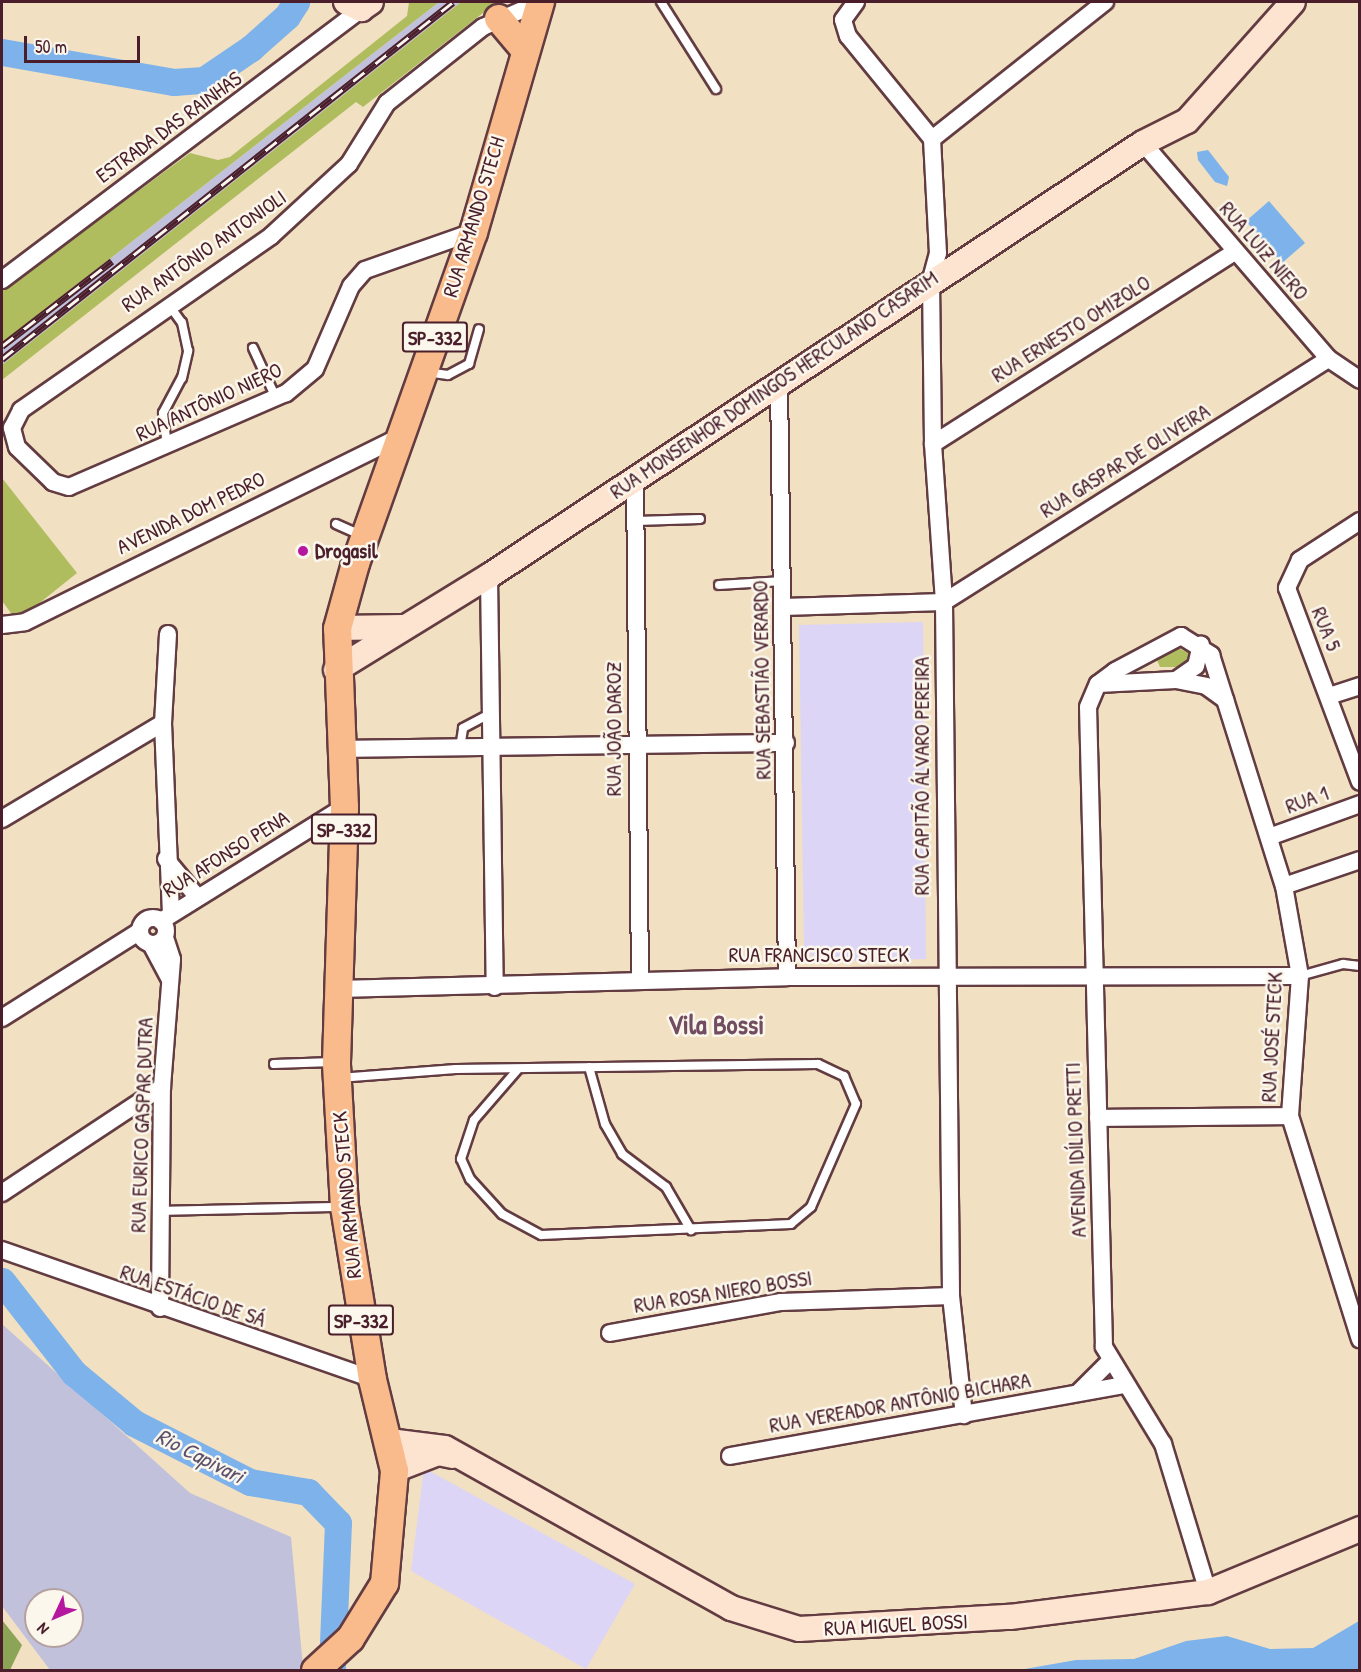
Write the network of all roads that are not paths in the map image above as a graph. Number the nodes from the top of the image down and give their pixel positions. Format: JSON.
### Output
{"nodes":[{"id":1,"x":539,"y":2,"type":"edge"},
{"id":2,"x":661,"y":2,"type":"edge"},
{"id":3,"x":856,"y":2,"type":"edge"},
{"id":4,"x":1105,"y":2,"type":"edge"},
{"id":5,"x":1289,"y":3,"type":"edge"},
{"id":6,"x":359,"y":4,"type":"edge"},
{"id":7,"x":498,"y":18,"type":"junction"},
{"id":8,"x":523,"y":48,"type":"junction"},
{"id":9,"x":716,"y":88,"type":"dead end"},
{"id":10,"x":932,"y":139,"type":"junction"},
{"id":11,"x":1143,"y":143,"type":"junction"},
{"id":12,"x":473,"y":232,"type":"junction"},
{"id":13,"x":1234,"y":252,"type":"junction"},
{"id":14,"x":2,"y":280,"type":"edge"},
{"id":15,"x":931,"y":280,"type":"junction"},
{"id":16,"x":168,"y":303,"type":"junction"},
{"id":17,"x":480,"y":329,"type":"dead end"},
{"id":18,"x":253,"y":348,"type":"dead end"},
{"id":19,"x":1329,"y":359,"type":"junction"},
{"id":20,"x":423,"y":372,"type":"junction"},
{"id":21,"x":1359,"y":380,"type":"edge"},
{"id":22,"x":779,"y":382,"type":"junction"},
{"id":23,"x":276,"y":398,"type":"junction"},
{"id":24,"x":400,"y":436,"type":"junction"},
{"id":25,"x":933,"y":444,"type":"junction"},
{"id":26,"x":167,"y":446,"type":"junction"},
{"id":27,"x":17,"y":447,"type":"joint"},
{"id":28,"x":635,"y":478,"type":"junction"},
{"id":29,"x":700,"y":519,"type":"dead end"},
{"id":30,"x":636,"y":521,"type":"junction"},
{"id":31,"x":1359,"y":522,"type":"edge"},
{"id":32,"x":336,"y":524,"type":"dead end"},
{"id":33,"x":364,"y":536,"type":"junction"},
{"id":34,"x":489,"y":576,"type":"junction"},
{"id":35,"x":783,"y":580,"type":"junction"},
{"id":36,"x":719,"y":585,"type":"dead end"},
{"id":37,"x":944,"y":602,"type":"junction"},
{"id":38,"x":783,"y":607,"type":"junction"},
{"id":39,"x":2,"y":625,"type":"edge"},
{"id":40,"x":406,"y":627,"type":"junction"},
{"id":41,"x":337,"y":628,"type":"junction"},
{"id":42,"x":168,"y":634,"type":"dead end"},
{"id":43,"x":1201,"y":645,"type":"junction"},
{"id":44,"x":1142,"y":654,"type":"junction"},
{"id":45,"x":336,"y":670,"type":"junction"},
{"id":46,"x":1149,"y":680,"type":"junction"},
{"id":47,"x":1176,"y":680,"type":"junction"},
{"id":48,"x":1098,"y":684,"type":"junction"},
{"id":49,"x":1359,"y":686,"type":"edge"},
{"id":50,"x":1329,"y":696,"type":"junction"},
{"id":51,"x":1225,"y":700,"type":"junction"},
{"id":52,"x":489,"y":714,"type":"junction"},
{"id":53,"x":163,"y":723,"type":"junction"},
{"id":54,"x":786,"y":743,"type":"junction"},
{"id":55,"x":636,"y":746,"type":"junction"},
{"id":56,"x":344,"y":749,"type":"junction"},
{"id":57,"x":460,"y":749,"type":"junction"},
{"id":58,"x":490,"y":749,"type":"junction"},
{"id":59,"x":1359,"y":782,"type":"edge"},
{"id":60,"x":1359,"y":804,"type":"edge"},
{"id":61,"x":344,"y":807,"type":"junction"},
{"id":62,"x":2,"y":819,"type":"edge"},
{"id":63,"x":1269,"y":837,"type":"junction"},
{"id":64,"x":166,"y":859,"type":"junction"},
{"id":65,"x":1359,"y":860,"type":"edge"},
{"id":66,"x":1284,"y":885,"type":"junction"},
{"id":67,"x":198,"y":898,"type":"junction"},
{"id":68,"x":158,"y":929,"type":"junction"},
{"id":69,"x":1359,"y":966,"type":"edge"},
{"id":70,"x":1093,"y":974,"type":"junction"},
{"id":71,"x":1300,"y":976,"type":"junction"},
{"id":72,"x":788,"y":977,"type":"junction"},
{"id":73,"x":944,"y":978,"type":"junction"},
{"id":74,"x":640,"y":980,"type":"junction"},
{"id":75,"x":495,"y":987,"type":"junction"},
{"id":76,"x":338,"y":989,"type":"junction"},
{"id":77,"x":2,"y":1018,"type":"edge"},
{"id":78,"x":274,"y":1064,"type":"dead end"},
{"id":79,"x":590,"y":1067,"type":"junction"},
{"id":80,"x":519,"y":1069,"type":"junction"},
{"id":81,"x":337,"y":1070,"type":"junction"},
{"id":82,"x":162,"y":1087,"type":"junction"},
{"id":83,"x":1290,"y":1116,"type":"junction"},
{"id":84,"x":1098,"y":1118,"type":"junction"},
{"id":85,"x":2,"y":1193,"type":"edge"},
{"id":86,"x":344,"y":1207,"type":"junction"},
{"id":87,"x":161,"y":1211,"type":"junction"},
{"id":88,"x":691,"y":1230,"type":"junction"},
{"id":89,"x":2,"y":1250,"type":"edge"},
{"id":90,"x":951,"y":1296,"type":"junction"},
{"id":91,"x":160,"y":1308,"type":"junction"},
{"id":92,"x":610,"y":1333,"type":"dead end"},
{"id":93,"x":1359,"y":1340,"type":"edge"},
{"id":94,"x":1110,"y":1361,"type":"junction"},
{"id":95,"x":372,"y":1379,"type":"junction"},
{"id":96,"x":1125,"y":1385,"type":"junction"},
{"id":97,"x":1078,"y":1394,"type":"junction"},
{"id":98,"x":964,"y":1415,"type":"junction"},
{"id":99,"x":389,"y":1441,"type":"junction"},
{"id":100,"x":730,"y":1456,"type":"dead end"},
{"id":101,"x":461,"y":1457,"type":"junction"},
{"id":102,"x":394,"y":1470,"type":"junction"},
{"id":103,"x":1359,"y":1529,"type":"edge"},
{"id":104,"x":1208,"y":1592,"type":"junction"},
{"id":105,"x":315,"y":1671,"type":"edge"}],
"edges":[{"from":1,"to":7,"type":"street","name":"RUA ANTÔNIO ANTONIOLI"},
{"from":1,"to":8,"type":"main road","name":"RUA ARMANDO STECH","number":"SP-332"},
{"from":2,"to":9,"type":"lane"},
{"from":3,"to":10,"type":"street"},
{"from":4,"to":10,"type":"street"},
{"from":5,"to":11,"type":"main road","name":"RUA MONSENHOR DOMINGOS HERCULANO CASARIM"},
{"from":6,"to":14,"type":"street","name":"ESTRADA DAS RAINHAS"},
{"from":7,"to":8,"type":"main road"},
{"from":7,"to":16,"type":"street","name":"RUA ANTÔNIO ANTONIOLI"},
{"from":8,"to":12,"type":"main road","name":"RUA ARMANDO STECH","number":"SP-332"},
{"from":10,"to":15,"type":"street","name":"RUA CAPITÃO ÁLVARO PEREIRA"},
{"from":11,"to":13,"type":"street","name":"RUA LUIZ NIERO"},
{"from":11,"to":15,"type":"main road","name":"RUA MONSENHOR DOMINGOS HERCULANO CASARIM"},
{"from":12,"to":20,"type":"main road","name":"RUA ARMANDO STECH","number":"SP-332"},
{"from":12,"to":23,"type":"street","name":"RUA ANTÔNIO NIERO"},
{"from":13,"to":19,"type":"street","name":"RUA LUIZ NIERO"},
{"from":13,"to":25,"type":"street","name":"RUA ERNESTO OMIZOLO"},
{"from":15,"to":22,"type":"main road","name":"RUA MONSENHOR DOMINGOS HERCULANO CASARIM"},
{"from":15,"to":25,"type":"street","name":"RUA CAPITÃO ÁLVARO PEREIRA"},
{"from":16,"to":26,"type":"lane"},
{"from":16,"to":27,"type":"street","name":"RUA ANTÔNIO ANTONIOLI"},
{"from":17,"to":20,"type":"lane"},
{"from":18,"to":23,"type":"lane"},
{"from":19,"to":21,"type":"street","name":"RUA LUIZ NIERO"},
{"from":19,"to":37,"type":"street","name":"RUA GASPAR DE OLIVEIRA"},
{"from":20,"to":24,"type":"main road","name":"RUA ARMANDO STECH","number":"SP-332"},
{"from":22,"to":28,"type":"main road","name":"RUA MONSENHOR DOMINGOS HERCULANO CASARIM"},
{"from":22,"to":35,"type":"street","name":"RUA SEBASTIÃO VERARDO"},
{"from":23,"to":26,"type":"street","name":"RUA ANTÔNIO NIERO"},
{"from":24,"to":33,"type":"main road","name":"RUA ARMANDO STECH","number":"SP-332"},
{"from":24,"to":39,"type":"street","name":"AVENIDA DOM PEDRO"},
{"from":25,"to":37,"type":"street","name":"RUA CAPITÃO ÁLVARO PEREIRA"},
{"from":26,"to":27,"type":"street","name":"RUA ANTÔNIO NIERO"},
{"from":28,"to":30,"type":"street","name":"RUA JOÃO DAROZ"},
{"from":28,"to":34,"type":"main road","name":"RUA MONSENHOR DOMINGOS HERCULANO CASARIM"},
{"from":29,"to":30,"type":"lane"},
{"from":30,"to":55,"type":"street","name":"RUA JOÃO DAROZ"},
{"from":31,"to":50,"type":"street","name":"RUA 5"},
{"from":32,"to":33,"type":"lane"},
{"from":33,"to":41,"type":"main road","name":"RUA ARMANDO STECH","number":"SP-332"},
{"from":34,"to":40,"type":"main road","name":"RUA MONSENHOR DOMINGOS HERCULANO CASARIM"},
{"from":34,"to":52,"type":"street"},
{"from":35,"to":36,"type":"lane"},
{"from":35,"to":38,"type":"street","name":"RUA SEBASTIÃO VERARDO"},
{"from":37,"to":38,"type":"street"},
{"from":37,"to":73,"type":"street","name":"RUA CAPITÃO ÁLVARO PEREIRA"},
{"from":38,"to":54,"type":"street","name":"RUA SEBASTIÃO VERARDO"},
{"from":40,"to":41,"type":"main road"},
{"from":40,"to":45,"type":"main road","name":"RUA MONSENHOR DOMINGOS HERCULANO CASARIM"},
{"from":41,"to":45,"type":"main road","name":"RUA ARMANDO STECH","number":"SP-332"},
{"from":42,"to":53,"type":"street","name":"RUA EURICO GASPAR DUTRA"},
{"from":43,"to":44,"type":"street"},
{"from":43,"to":47,"type":"street"},
{"from":43,"to":51,"type":"street","name":"RUA JOSÉ STECK"},
{"from":44,"to":46,"type":"street"},
{"from":44,"to":48,"type":"street"},
{"from":45,"to":56,"type":"main road","number":"SP-332"},
{"from":46,"to":47,"type":"street"},
{"from":46,"to":48,"type":"street"},
{"from":47,"to":51,"type":"street"},
{"from":48,"to":70,"type":"street","name":"AVENIDA IDÍLIO PRETTI"},
{"from":49,"to":50,"type":"street"},
{"from":50,"to":59,"type":"street","name":"RUA 5"},
{"from":51,"to":63,"type":"street","name":"RUA JOSÉ STECK"},
{"from":52,"to":57,"type":"lane"},
{"from":52,"to":58,"type":"street"},
{"from":53,"to":62,"type":"street"},
{"from":53,"to":64,"type":"street","name":"RUA EURICO GASPAR DUTRA"},
{"from":54,"to":55,"type":"street"},
{"from":54,"to":72,"type":"street","name":"RUA SEBASTIÃO VERARDO"},
{"from":55,"to":58,"type":"street"},
{"from":55,"to":74,"type":"street","name":"RUA JOÃO DAROZ"},
{"from":56,"to":57,"type":"street"},
{"from":56,"to":61,"type":"main road","number":"SP-332"},
{"from":57,"to":58,"type":"street"},
{"from":58,"to":75,"type":"street"},
{"from":60,"to":63,"type":"street","name":"RUA 1"},
{"from":61,"to":67,"type":"street","name":"RUA AFONSO PENA"},
{"from":61,"to":76,"type":"main road","number":"SP-332"},
{"from":63,"to":66,"type":"street","name":"RUA JOSÉ STECK"},
{"from":64,"to":67,"type":"street"},
{"from":64,"to":68,"type":"street","name":"RUA EURICO GASPAR DUTRA"},
{"from":65,"to":66,"type":"street"},
{"from":66,"to":71,"type":"street","name":"RUA JOSÉ STECK"},
{"from":67,"to":68,"type":"street","name":"RUA AFONSO PENA"},
{"from":68,"to":77,"type":"street","name":"RUA AFONSO PENA"},
{"from":68,"to":82,"type":"street","name":"RUA EURICO GASPAR DUTRA"},
{"from":69,"to":71,"type":"lane"},
{"from":70,"to":71,"type":"street","name":"RUA FRANCISCO STECK"},
{"from":70,"to":73,"type":"street","name":"RUA FRANCISCO STECK"},
{"from":70,"to":84,"type":"street","name":"AVENIDA IDÍLIO PRETTI"},
{"from":71,"to":83,"type":"street","name":"RUA JOSÉ STECK"},
{"from":72,"to":73,"type":"street","name":"RUA FRANCISCO STECK"},
{"from":72,"to":74,"type":"street","name":"RUA FRANCISCO STECK"},
{"from":73,"to":90,"type":"street","name":"RUA CAPITÃO ÁLVARO PEREIRA"},
{"from":74,"to":75,"type":"street","name":"RUA FRANCISCO STECK"},
{"from":75,"to":76,"type":"street","name":"RUA FRANCISCO STECK"},
{"from":76,"to":81,"type":"main road","name":"RUA ARMANDO STECK","number":"SP-332"},
{"from":78,"to":81,"type":"lane"},
{"from":79,"to":80,"type":"lane"},
{"from":79,"to":88,"type":"lane"},
{"from":79,"to":88,"type":"lane"},
{"from":80,"to":81,"type":"lane"},
{"from":80,"to":88,"type":"lane"},
{"from":81,"to":86,"type":"main road","name":"RUA ARMANDO STECK","number":"SP-332"},
{"from":82,"to":85,"type":"street"},
{"from":82,"to":87,"type":"street","name":"RUA EURICO GASPAR DUTRA"},
{"from":83,"to":84,"type":"street"},
{"from":83,"to":93,"type":"street","name":"RUA JOSÉ STECK"},
{"from":84,"to":94,"type":"street","name":"AVENIDA IDÍLIO PRETTI"},
{"from":86,"to":87,"type":"lane"},
{"from":86,"to":95,"type":"main road","name":"RUA ARMANDO STECK","number":"SP-332"},
{"from":87,"to":91,"type":"street","name":"RUA EURICO GASPAR DUTRA"},
{"from":89,"to":91,"type":"street","name":"RUA ESTÁCIO DE SÁ"},
{"from":90,"to":92,"type":"street","name":"RUA ROSA NIERO BOSSI"},
{"from":90,"to":98,"type":"street","name":"RUA CAPITÃO ÁLVARO PEREIRA"},
{"from":91,"to":95,"type":"street","name":"RUA ESTÁCIO DE SÁ"},
{"from":94,"to":96,"type":"street","name":"AVENIDA IDÍLIO PRETTI"},
{"from":94,"to":97,"type":"street"},
{"from":95,"to":99,"type":"main road","name":"RUA ARMANDO STECK","number":"SP-332"},
{"from":96,"to":97,"type":"street","name":"RUA VEREADOR ANTÔNIO BICHARA"},
{"from":96,"to":104,"type":"street","name":"AVENIDA IDÍLIO PRETTI"},
{"from":97,"to":98,"type":"street","name":"RUA VEREADOR ANTÔNIO BICHARA"},
{"from":98,"to":100,"type":"street","name":"RUA VEREADOR ANTÔNIO BICHARA"},
{"from":99,"to":101,"type":"main road","name":"RUA MIGUEL BOSSI"},
{"from":99,"to":102,"type":"main road","name":"RUA ARMANDO STECK","number":"SP-332"},
{"from":101,"to":102,"type":"main road","name":"RUA MIGUEL BOSSI"},
{"from":101,"to":104,"type":"main road","name":"RUA MIGUEL BOSSI"},
{"from":102,"to":105,"type":"main road","name":"RUA ARMANDO STECK","number":"SP-332"},
{"from":103,"to":104,"type":"main road","name":"RUA MIGUEL BOSSI"}]}
